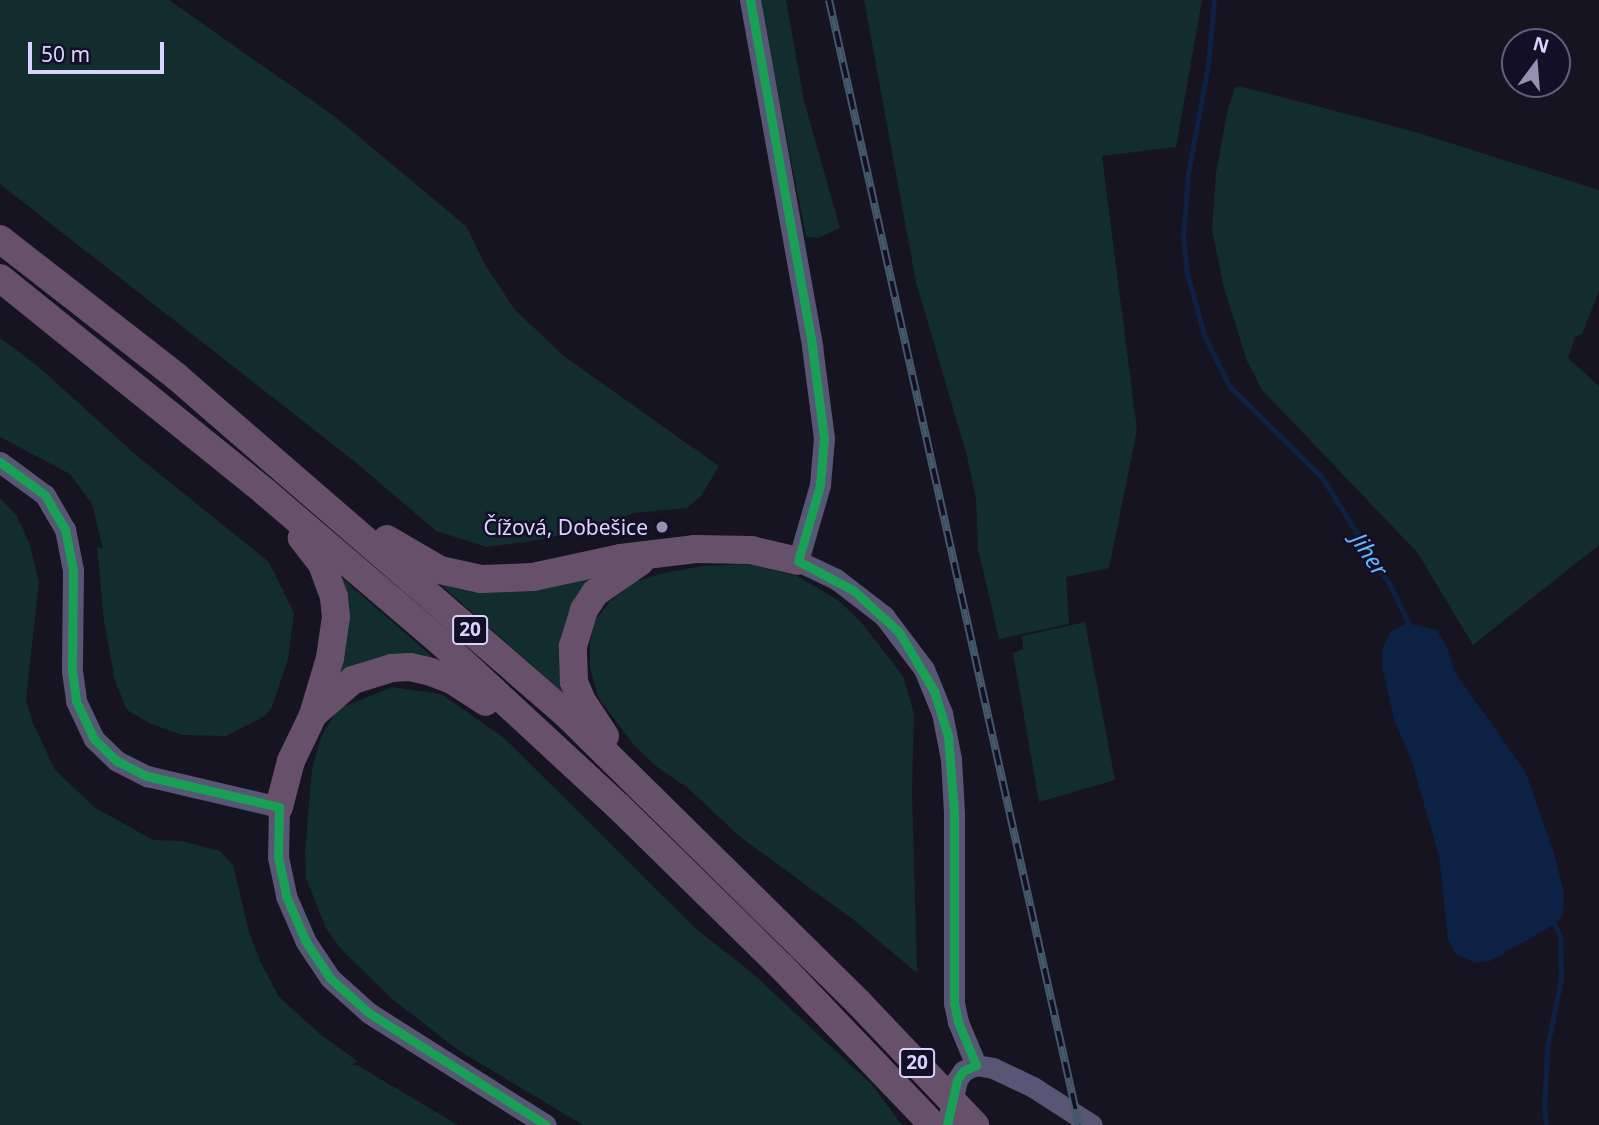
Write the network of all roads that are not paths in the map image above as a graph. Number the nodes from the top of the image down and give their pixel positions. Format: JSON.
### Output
{"nodes":[{"id":1,"x":750,"y":0,"type":"edge"},
{"id":2,"x":0,"y":239,"type":"edge"},
{"id":3,"x":0,"y":278,"type":"edge"},
{"id":4,"x":0,"y":462,"type":"edge"},
{"id":5,"x":302,"y":484,"type":"junction"},
{"id":6,"x":265,"y":492,"type":"junction"},
{"id":7,"x":665,"y":552,"type":"junction"},
{"id":8,"x":798,"y":561,"type":"junction"},
{"id":9,"x":313,"y":715,"type":"junction"},
{"id":10,"x":550,"y":744,"type":"junction"},
{"id":11,"x":635,"y":780,"type":"junction"},
{"id":12,"x":279,"y":807,"type":"junction"},
{"id":13,"x":976,"y":1065,"type":"junction"},
{"id":14,"x":546,"y":1125,"type":"edge"},
{"id":15,"x":933,"y":1125,"type":"edge"},
{"id":16,"x":947,"y":1125,"type":"edge"},
{"id":17,"x":975,"y":1125,"type":"edge"},
{"id":18,"x":1092,"y":1125,"type":"edge"}],
"edges":[{"from":1,"to":8,"type":"street"},
{"from":2,"to":5,"type":"highway","number":"20"},
{"from":3,"to":6,"type":"highway","number":"20"},
{"from":4,"to":12,"type":"street"},
{"from":5,"to":7,"type":"highway"},
{"from":5,"to":11,"type":"highway","number":"20"},
{"from":6,"to":9,"type":"highway"},
{"from":6,"to":10,"type":"highway","number":"20"},
{"from":7,"to":8,"type":"highway"},
{"from":7,"to":11,"type":"highway"},
{"from":8,"to":13,"type":"street"},
{"from":9,"to":10,"type":"highway"},
{"from":9,"to":12,"type":"highway"},
{"from":10,"to":15,"type":"highway","number":"20"},
{"from":11,"to":17,"type":"highway","number":"20","bridge":true},
{"from":12,"to":14,"type":"street"},
{"from":13,"to":16,"type":"street"},
{"from":13,"to":18,"type":"street"}]}
